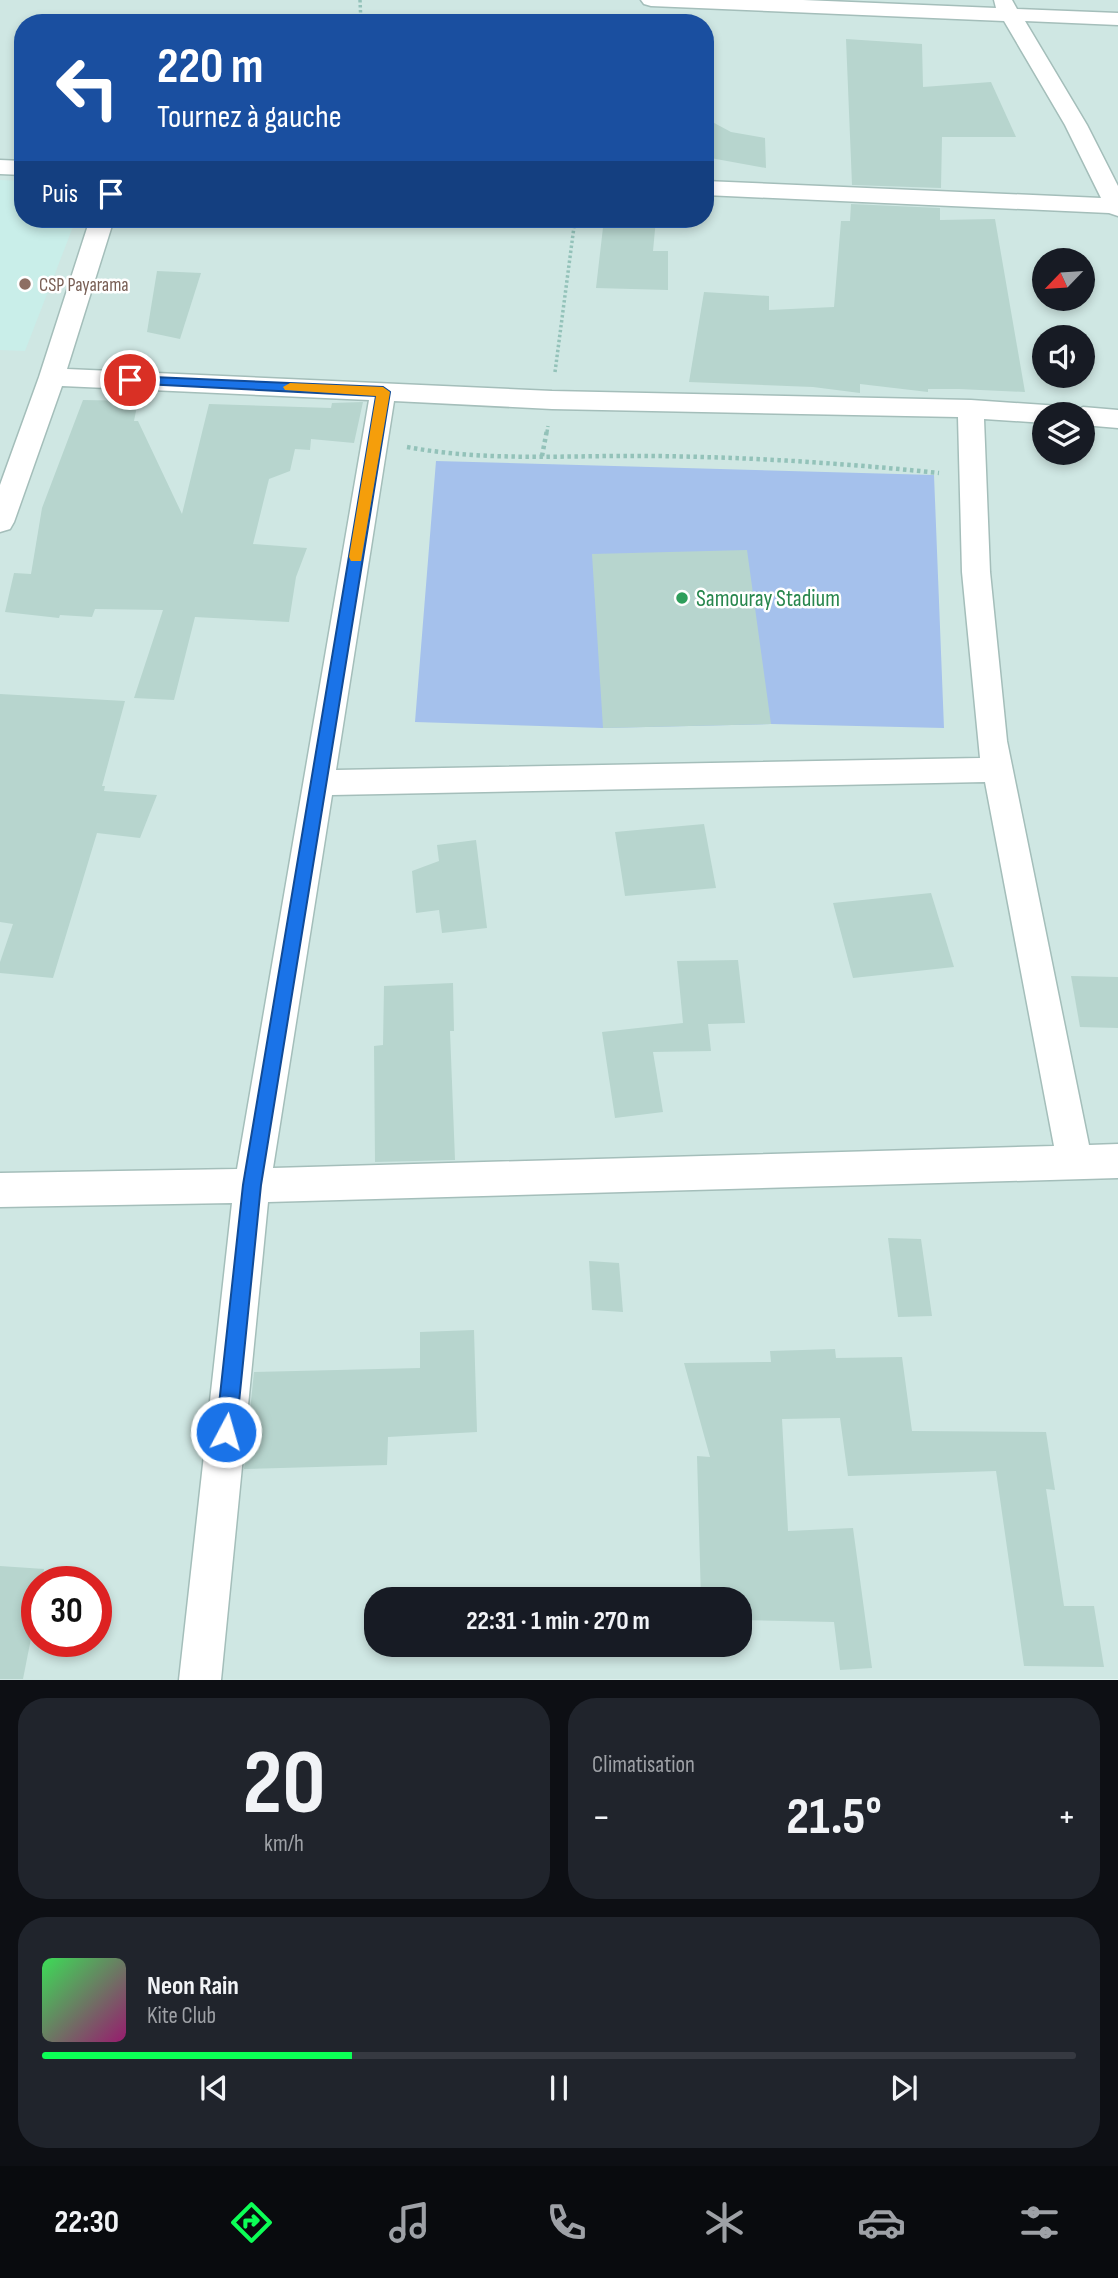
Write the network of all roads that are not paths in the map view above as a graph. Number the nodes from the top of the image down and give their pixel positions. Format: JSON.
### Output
{"nodes":[{"id":1,"x":651,"y":0,"type":"edge"},
{"id":2,"x":1007,"y":8,"type":"edge"},
{"id":3,"x":1118,"y":19,"type":"edge"},
{"id":4,"x":714,"y":188,"type":"edge"},
{"id":5,"x":1117,"y":207,"type":"edge"},
{"id":6,"x":99,"y":228,"type":"edge"},
{"id":7,"x":52,"y":377,"type":"junction"},
{"id":8,"x":383,"y":392,"type":"junction"},
{"id":9,"x":971,"y":409,"type":"junction"},
{"id":10,"x":1032,"y":413,"type":"edge"},
{"id":11,"x":1095,"y":417,"type":"edge"},
{"id":12,"x":1118,"y":419,"type":"edge"},
{"id":13,"x":0,"y":522,"type":"edge"},
{"id":14,"x":998,"y":770,"type":"junction"},
{"id":15,"x":318,"y":783,"type":"junction"},
{"id":16,"x":1118,"y":1161,"type":"edge"},
{"id":17,"x":1075,"y":1163,"type":"junction"},
{"id":18,"x":252,"y":1185,"type":"junction"},
{"id":19,"x":0,"y":1190,"type":"edge"},
{"id":20,"x":200,"y":1679,"type":"edge"}],
"edges":[{"from":1,"to":2,"type":"street"},
{"from":2,"to":3,"type":"street"},
{"from":2,"to":5,"type":"street"},
{"from":4,"to":5,"type":"street"},
{"from":6,"to":7,"type":"street"},
{"from":7,"to":8,"type":"street"},
{"from":7,"to":13,"type":"street"},
{"from":8,"to":9,"type":"street"},
{"from":8,"to":15,"type":"street"},
{"from":9,"to":10,"type":"street"},
{"from":9,"to":14,"type":"street"},
{"from":11,"to":12,"type":"street"},
{"from":14,"to":15,"type":"street"},
{"from":14,"to":17,"type":"street"},
{"from":15,"to":18,"type":"street"},
{"from":16,"to":17,"type":"street"},
{"from":17,"to":18,"type":"street"},
{"from":18,"to":19,"type":"street"},
{"from":18,"to":20,"type":"street"}]}
